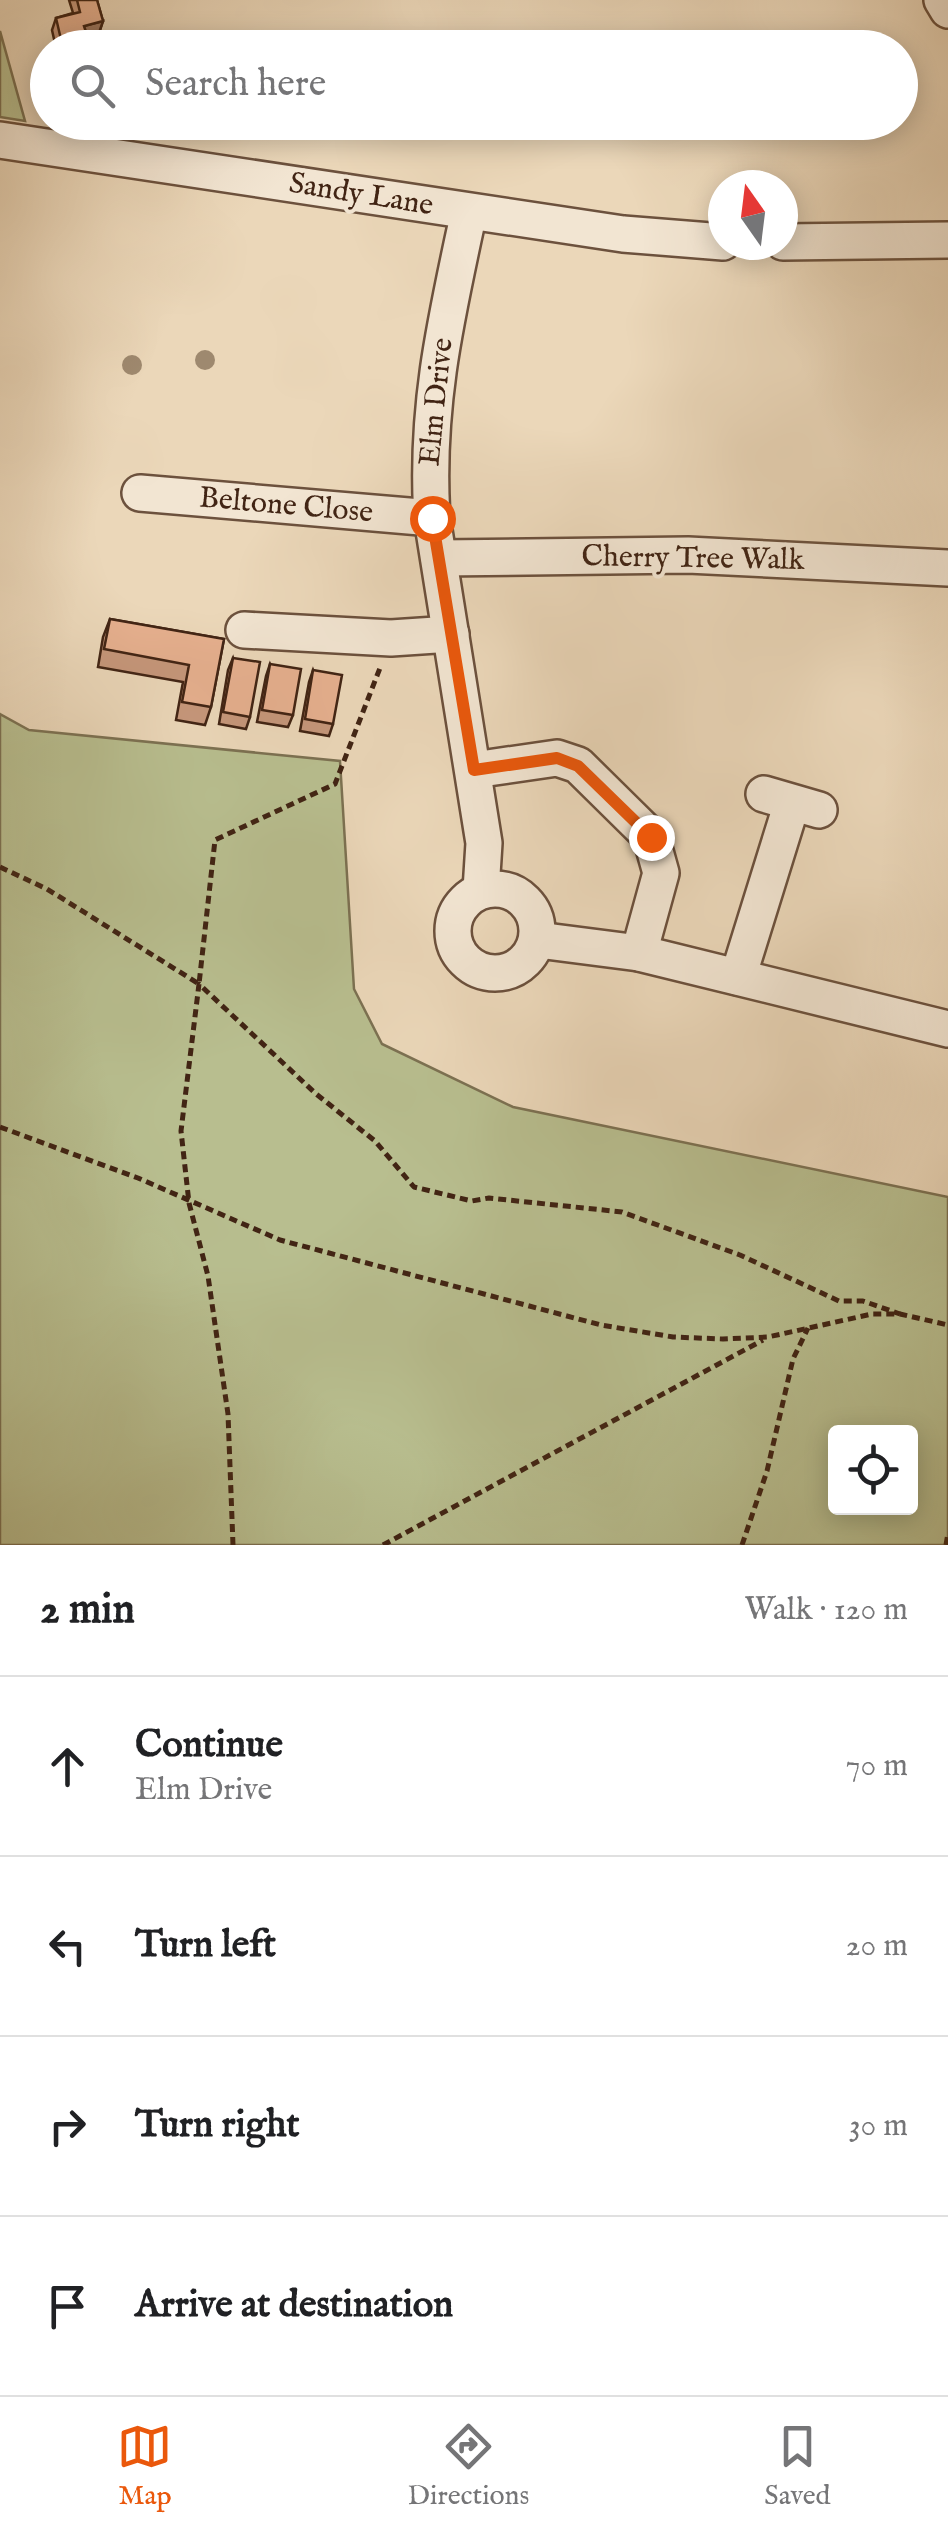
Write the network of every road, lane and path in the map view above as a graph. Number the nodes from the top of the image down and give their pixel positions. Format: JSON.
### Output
{"nodes":[{"id":1,"x":942,"y":0,"type":"edge"},
{"id":2,"x":948,"y":10,"type":"edge"},
{"id":3,"x":0,"y":140,"type":"edge"},
{"id":4,"x":469,"y":212,"type":"junction"},
{"id":5,"x":948,"y":240,"type":"edge"},
{"id":6,"x":708,"y":241,"type":"edge"},
{"id":7,"x":798,"y":242,"type":"edge"},
{"id":8,"x":140,"y":493,"type":"dead end"},
{"id":9,"x":432,"y":518,"type":"junction"},
{"id":10,"x":439,"y":558,"type":"junction"},
{"id":11,"x":948,"y":568,"type":"edge"},
{"id":12,"x":244,"y":630,"type":"dead end"},
{"id":13,"x":451,"y":634,"type":"junction"},
{"id":14,"x":391,"y":638,"type":"junction"},
{"id":15,"x":474,"y":770,"type":"junction"},
{"id":16,"x":792,"y":802,"type":"dead end"},
{"id":17,"x":0,"y":867,"type":"edge"},
{"id":18,"x":481,"y":890,"type":"junction"},
{"id":19,"x":538,"y":940,"type":"junction"},
{"id":20,"x":640,"y":952,"type":"junction"},
{"id":21,"x":738,"y":977,"type":"junction"},
{"id":22,"x":199,"y":984,"type":"junction"},
{"id":23,"x":948,"y":1030,"type":"edge"},
{"id":24,"x":0,"y":1127,"type":"edge"},
{"id":25,"x":189,"y":1203,"type":"junction"},
{"id":26,"x":900,"y":1314,"type":"junction"},
{"id":27,"x":948,"y":1325,"type":"edge"},
{"id":28,"x":808,"y":1327,"type":"junction"},
{"id":29,"x":768,"y":1337,"type":"junction"},
{"id":30,"x":948,"y":1533,"type":"edge"},
{"id":31,"x":233,"y":1545,"type":"edge"},
{"id":32,"x":383,"y":1545,"type":"edge"},
{"id":33,"x":742,"y":1545,"type":"edge"},
{"id":34,"x":946,"y":1545,"type":"edge"}],
"edges":[{"from":1,"to":2,"type":"street"},
{"from":3,"to":4,"type":"street","name":"Sandy Lane"},
{"from":4,"to":6,"type":"street","name":"Sandy Lane"},
{"from":4,"to":9,"type":"street","name":"Elm Drive"},
{"from":5,"to":7,"type":"street"},
{"from":8,"to":9,"type":"street","name":"Beltone Close"},
{"from":9,"to":10,"type":"street","name":"Elm Drive"},
{"from":10,"to":11,"type":"street","name":"Cherry Tree Walk"},
{"from":10,"to":13,"type":"street","name":"Elm Drive"},
{"from":12,"to":14,"type":"street"},
{"from":13,"to":14,"type":"street"},
{"from":13,"to":15,"type":"street","name":"Elm Drive"},
{"from":14,"to":22,"type":"path"},
{"from":15,"to":18,"type":"street","name":"Elm Drive"},
{"from":15,"to":20,"type":"street"},
{"from":16,"to":21,"type":"street"},
{"from":17,"to":22,"type":"path"},
{"from":18,"to":19,"type":"street"},
{"from":18,"to":19,"type":"street"},
{"from":19,"to":20,"type":"street"},
{"from":20,"to":21,"type":"street"},
{"from":21,"to":23,"type":"street"},
{"from":22,"to":25,"type":"path"},
{"from":22,"to":26,"type":"path"},
{"from":24,"to":25,"type":"path"},
{"from":25,"to":29,"type":"path"},
{"from":25,"to":31,"type":"path"},
{"from":26,"to":27,"type":"path"},
{"from":26,"to":28,"type":"path"},
{"from":28,"to":29,"type":"path"},
{"from":28,"to":33,"type":"path"},
{"from":29,"to":32,"type":"path"},
{"from":30,"to":34,"type":"path"}]}
